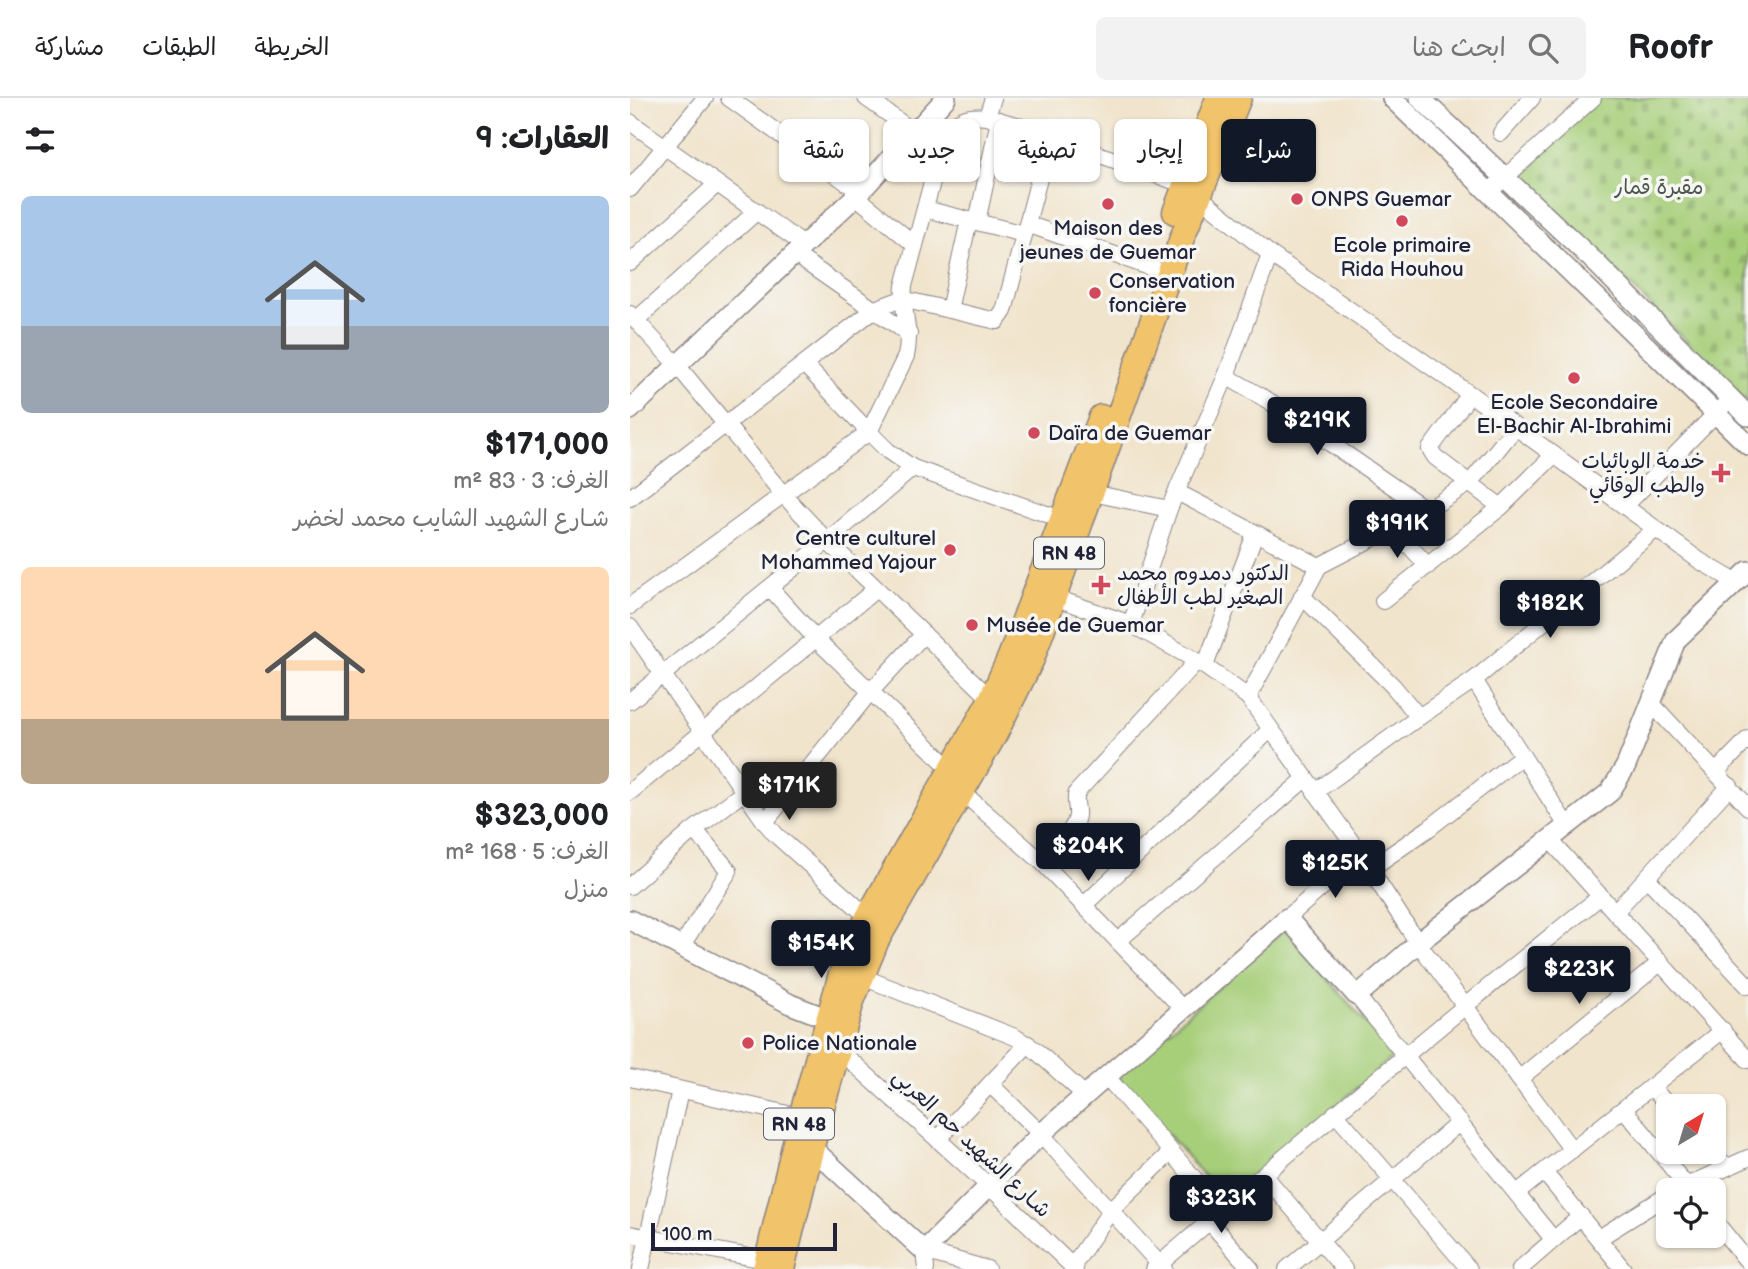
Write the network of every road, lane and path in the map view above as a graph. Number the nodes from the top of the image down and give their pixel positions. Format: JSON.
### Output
{"nodes":[{"id":1,"x":705,"y":98,"type":"edge"},
{"id":2,"x":729,"y":98,"type":"edge"},
{"id":3,"x":866,"y":98,"type":"edge"},
{"id":4,"x":947,"y":98,"type":"edge"},
{"id":5,"x":993,"y":98,"type":"edge"},
{"id":6,"x":1218,"y":98,"type":"edge"},
{"id":7,"x":1239,"y":98,"type":"edge"},
{"id":8,"x":1532,"y":98,"type":"edge"},
{"id":9,"x":1593,"y":98,"type":"edge"},
{"id":10,"x":1406,"y":100,"type":"edge"},
{"id":11,"x":896,"y":119,"type":"edge"},
{"id":12,"x":927,"y":119,"type":"edge"},
{"id":13,"x":963,"y":119,"type":"edge"},
{"id":14,"x":993,"y":119,"type":"junction"},
{"id":15,"x":630,"y":122,"type":"edge"},
{"id":16,"x":1501,"y":133,"type":"dead end"},
{"id":17,"x":664,"y":147,"type":"junction"},
{"id":18,"x":1100,"y":156,"type":"edge"},
{"id":19,"x":883,"y":167,"type":"edge"},
{"id":20,"x":1504,"y":177,"type":"junction"},
{"id":21,"x":932,"y":182,"type":"edge"},
{"id":22,"x":1038,"y":182,"type":"edge"},
{"id":23,"x":717,"y":184,"type":"junction"},
{"id":24,"x":630,"y":189,"type":"edge"},
{"id":25,"x":1192,"y":190,"type":"junction"},
{"id":26,"x":1490,"y":191,"type":"junction"},
{"id":27,"x":860,"y":192,"type":"junction"},
{"id":28,"x":925,"y":209,"type":"junction"},
{"id":29,"x":757,"y":212,"type":"junction"},
{"id":30,"x":973,"y":221,"type":"junction"},
{"id":31,"x":1025,"y":229,"type":"junction"},
{"id":32,"x":915,"y":244,"type":"junction"},
{"id":33,"x":799,"y":249,"type":"junction"},
{"id":34,"x":1270,"y":254,"type":"junction"},
{"id":35,"x":630,"y":263,"type":"edge"},
{"id":36,"x":1155,"y":269,"type":"junction"},
{"id":37,"x":902,"y":299,"type":"junction"},
{"id":38,"x":875,"y":309,"type":"junction"},
{"id":39,"x":949,"y":310,"type":"junction"},
{"id":40,"x":633,"y":317,"type":"edge"},
{"id":41,"x":1652,"y":320,"type":"junction"},
{"id":42,"x":909,"y":334,"type":"junction"},
{"id":43,"x":1636,"y":335,"type":"junction"},
{"id":44,"x":804,"y":364,"type":"junction"},
{"id":45,"x":677,"y":365,"type":"junction"},
{"id":46,"x":1226,"y":376,"type":"junction"},
{"id":47,"x":1470,"y":394,"type":"junction"},
{"id":48,"x":1730,"y":398,"type":"junction"},
{"id":49,"x":630,"y":410,"type":"edge"},
{"id":50,"x":1715,"y":414,"type":"junction"},
{"id":51,"x":1748,"y":416,"type":"edge"},
{"id":52,"x":726,"y":425,"type":"junction"},
{"id":53,"x":1516,"y":428,"type":"junction"},
{"id":54,"x":869,"y":432,"type":"junction"},
{"id":55,"x":1748,"y":444,"type":"edge"},
{"id":56,"x":1554,"y":455,"type":"junction"},
{"id":57,"x":1094,"y":460,"type":"junction"},
{"id":58,"x":913,"y":468,"type":"junction"},
{"id":59,"x":1470,"y":483,"type":"junction"},
{"id":60,"x":1177,"y":492,"type":"junction"},
{"id":61,"x":782,"y":493,"type":"junction"},
{"id":62,"x":1092,"y":493,"type":"junction"},
{"id":63,"x":630,"y":498,"type":"edge"},
{"id":64,"x":1625,"y":506,"type":"junction"},
{"id":65,"x":1501,"y":507,"type":"junction"},
{"id":66,"x":1169,"y":509,"type":"junction"},
{"id":67,"x":1427,"y":510,"type":"junction"},
{"id":68,"x":1063,"y":520,"type":"junction"},
{"id":69,"x":1393,"y":528,"type":"junction"},
{"id":70,"x":1656,"y":529,"type":"junction"},
{"id":71,"x":1255,"y":534,"type":"junction"},
{"id":72,"x":827,"y":541,"type":"junction"},
{"id":73,"x":1319,"y":566,"type":"junction"},
{"id":74,"x":1428,"y":566,"type":"junction"},
{"id":75,"x":1742,"y":577,"type":"edge"},
{"id":76,"x":770,"y":587,"type":"junction"},
{"id":77,"x":876,"y":589,"type":"junction"},
{"id":78,"x":1302,"y":596,"type":"junction"},
{"id":79,"x":1053,"y":597,"type":"junction"},
{"id":80,"x":1383,"y":601,"type":"dead end"},
{"id":81,"x":630,"y":606,"type":"edge"},
{"id":82,"x":1131,"y":624,"type":"junction"},
{"id":83,"x":630,"y":627,"type":"edge"},
{"id":84,"x":924,"y":634,"type":"junction"},
{"id":85,"x":816,"y":639,"type":"junction"},
{"id":86,"x":1201,"y":664,"type":"junction"},
{"id":87,"x":663,"y":676,"type":"junction"},
{"id":88,"x":1474,"y":680,"type":"junction"},
{"id":89,"x":870,"y":692,"type":"junction"},
{"id":90,"x":1248,"y":697,"type":"junction"},
{"id":91,"x":991,"y":699,"type":"junction"},
{"id":92,"x":630,"y":701,"type":"edge"},
{"id":93,"x":1652,"y":704,"type":"junction"},
{"id":94,"x":1419,"y":717,"type":"junction"},
{"id":95,"x":1270,"y":730,"type":"junction"},
{"id":96,"x":702,"y":734,"type":"junction"},
{"id":97,"x":1748,"y":739,"type":"edge"},
{"id":98,"x":1522,"y":756,"type":"junction"},
{"id":99,"x":951,"y":769,"type":"junction"},
{"id":100,"x":1716,"y":772,"type":"junction"},
{"id":101,"x":1310,"y":785,"type":"junction"},
{"id":102,"x":1730,"y":786,"type":"junction"},
{"id":103,"x":630,"y":792,"type":"edge"},
{"id":104,"x":744,"y":792,"type":"junction"},
{"id":105,"x":962,"y":792,"type":"junction"},
{"id":106,"x":1748,"y":807,"type":"edge"},
{"id":107,"x":765,"y":822,"type":"junction"},
{"id":108,"x":1567,"y":827,"type":"junction"},
{"id":109,"x":695,"y":830,"type":"junction"},
{"id":110,"x":1550,"y":840,"type":"junction"},
{"id":111,"x":1360,"y":854,"type":"junction"},
{"id":112,"x":1042,"y":862,"type":"junction"},
{"id":113,"x":1370,"y":869,"type":"junction"},
{"id":114,"x":1647,"y":878,"type":"junction"},
{"id":115,"x":630,"y":886,"type":"edge"},
{"id":116,"x":1601,"y":896,"type":"junction"},
{"id":117,"x":1084,"y":905,"type":"junction"},
{"id":118,"x":1615,"y":912,"type":"junction"},
{"id":119,"x":868,"y":917,"type":"junction"},
{"id":120,"x":1287,"y":918,"type":"junction"},
{"id":121,"x":630,"y":920,"type":"edge"},
{"id":122,"x":1118,"y":941,"type":"junction"},
{"id":123,"x":1418,"y":943,"type":"junction"},
{"id":124,"x":681,"y":947,"type":"junction"},
{"id":125,"x":1661,"y":962,"type":"junction"},
{"id":126,"x":860,"y":976,"type":"junction"},
{"id":127,"x":1748,"y":986,"type":"edge"},
{"id":128,"x":1357,"y":996,"type":"junction"},
{"id":129,"x":1466,"y":1004,"type":"junction"},
{"id":130,"x":1182,"y":1008,"type":"junction"},
{"id":131,"x":840,"y":1011,"type":"junction"},
{"id":132,"x":1723,"y":1030,"type":"junction"},
{"id":133,"x":1028,"y":1044,"type":"junction"},
{"id":134,"x":839,"y":1050,"type":"junction"},
{"id":135,"x":1404,"y":1056,"type":"junction"},
{"id":136,"x":1748,"y":1060,"type":"edge"},
{"id":137,"x":1107,"y":1077,"type":"junction"},
{"id":138,"x":630,"y":1078,"type":"edge"},
{"id":139,"x":1519,"y":1079,"type":"junction"},
{"id":140,"x":990,"y":1084,"type":"junction"},
{"id":141,"x":1651,"y":1087,"type":"junction"},
{"id":142,"x":680,"y":1090,"type":"junction"},
{"id":143,"x":1658,"y":1094,"type":"edge"},
{"id":144,"x":1086,"y":1096,"type":"junction"},
{"id":145,"x":1624,"y":1109,"type":"junction"},
{"id":146,"x":1335,"y":1113,"type":"junction"},
{"id":147,"x":801,"y":1117,"type":"junction"},
{"id":148,"x":1460,"y":1122,"type":"junction"},
{"id":149,"x":1041,"y":1134,"type":"junction"},
{"id":150,"x":938,"y":1139,"type":"junction"},
{"id":151,"x":811,"y":1148,"type":"junction"},
{"id":152,"x":1572,"y":1150,"type":"junction"},
{"id":153,"x":1171,"y":1152,"type":"junction"},
{"id":154,"x":1748,"y":1158,"type":"edge"},
{"id":155,"x":1724,"y":1164,"type":"edge"},
{"id":156,"x":1727,"y":1167,"type":"junction"},
{"id":157,"x":1544,"y":1172,"type":"junction"},
{"id":158,"x":1264,"y":1175,"type":"junction"},
{"id":159,"x":1676,"y":1178,"type":"edge"},
{"id":160,"x":1704,"y":1178,"type":"edge"},
{"id":161,"x":1391,"y":1180,"type":"junction"},
{"id":162,"x":988,"y":1185,"type":"junction"},
{"id":163,"x":1517,"y":1193,"type":"junction"},
{"id":164,"x":1656,"y":1202,"type":"edge"},
{"id":165,"x":1111,"y":1210,"type":"junction"},
{"id":166,"x":1581,"y":1216,"type":"junction"},
{"id":167,"x":1216,"y":1217,"type":"junction"},
{"id":168,"x":630,"y":1234,"type":"edge"},
{"id":169,"x":1726,"y":1235,"type":"edge"},
{"id":170,"x":647,"y":1237,"type":"junction"},
{"id":171,"x":1599,"y":1238,"type":"junction"},
{"id":172,"x":1553,"y":1239,"type":"junction"},
{"id":173,"x":1319,"y":1242,"type":"junction"},
{"id":174,"x":925,"y":1260,"type":"edge"},
{"id":175,"x":1748,"y":1262,"type":"edge"},
{"id":176,"x":774,"y":1265,"type":"edge"},
{"id":177,"x":1160,"y":1267,"type":"edge"},
{"id":178,"x":1074,"y":1268,"type":"edge"},
{"id":179,"x":1521,"y":1268,"type":"edge"},
{"id":180,"x":641,"y":1269,"type":"edge"},
{"id":181,"x":987,"y":1269,"type":"edge"},
{"id":182,"x":1251,"y":1269,"type":"edge"},
{"id":183,"x":1287,"y":1269,"type":"edge"},
{"id":184,"x":1344,"y":1269,"type":"edge"},
{"id":185,"x":1469,"y":1269,"type":"edge"},
{"id":186,"x":1623,"y":1269,"type":"edge"}],
"edges":[{"from":1,"to":17,"type":"street"},
{"from":2,"to":27,"type":"street"},
{"from":3,"to":11,"type":"street"},
{"from":4,"to":12,"type":"street"},
{"from":5,"to":14,"type":"street"},
{"from":6,"to":25,"type":"highway","number":"RN 48"},
{"from":7,"to":25,"type":"highway","number":"RN 48"},
{"from":8,"to":16,"type":"street"},
{"from":9,"to":20,"type":"street"},
{"from":10,"to":20,"type":"street"},
{"from":10,"to":26,"type":"street"},
{"from":13,"to":14,"type":"street"},
{"from":14,"to":30,"type":"street"},
{"from":15,"to":17,"type":"street"},
{"from":17,"to":23,"type":"street"},
{"from":17,"to":24,"type":"street"},
{"from":18,"to":25,"type":"street"},
{"from":19,"to":27,"type":"street"},
{"from":20,"to":26,"type":"street"},
{"from":20,"to":41,"type":"street"},
{"from":21,"to":28,"type":"street"},
{"from":22,"to":31,"type":"street"},
{"from":23,"to":29,"type":"street"},
{"from":23,"to":35,"type":"street"},
{"from":25,"to":34,"type":"street"},
{"from":25,"to":36,"type":"highway","number":"RN 48"},
{"from":25,"to":57,"type":"highway","number":"RN 48"},
{"from":26,"to":43,"type":"street"},
{"from":27,"to":32,"type":"street"},
{"from":27,"to":33,"type":"street"},
{"from":28,"to":30,"type":"street"},
{"from":28,"to":32,"type":"street"},
{"from":29,"to":33,"type":"street"},
{"from":29,"to":40,"type":"street"},
{"from":30,"to":31,"type":"street"},
{"from":30,"to":39,"type":"street"},
{"from":31,"to":36,"type":"street"},
{"from":31,"to":39,"type":"street"},
{"from":32,"to":37,"type":"street"},
{"from":33,"to":38,"type":"street"},
{"from":33,"to":45,"type":"street"},
{"from":34,"to":46,"type":"street"},
{"from":34,"to":47,"type":"street"},
{"from":36,"to":57,"type":"highway","number":"RN 48"},
{"from":37,"to":38,"type":"street"},
{"from":37,"to":39,"type":"street"},
{"from":37,"to":42,"type":"street"},
{"from":38,"to":42,"type":"street"},
{"from":38,"to":44,"type":"street"},
{"from":40,"to":45,"type":"street"},
{"from":41,"to":43,"type":"street"},
{"from":41,"to":48,"type":"street"},
{"from":42,"to":54,"type":"street"},
{"from":43,"to":50,"type":"street"},
{"from":44,"to":52,"type":"street"},
{"from":44,"to":54,"type":"street"},
{"from":45,"to":49,"type":"street"},
{"from":45,"to":52,"type":"street"},
{"from":46,"to":60,"type":"street"},
{"from":46,"to":67,"type":"street"},
{"from":47,"to":53,"type":"street"},
{"from":47,"to":59,"type":"street"},
{"from":48,"to":50,"type":"street"},
{"from":48,"to":51,"type":"street"},
{"from":50,"to":55,"type":"street"},
{"from":50,"to":64,"type":"street"},
{"from":52,"to":61,"type":"street"},
{"from":52,"to":63,"type":"street"},
{"from":53,"to":56,"type":"street"},
{"from":53,"to":59,"type":"street"},
{"from":54,"to":58,"type":"street"},
{"from":54,"to":61,"type":"street"},
{"from":56,"to":64,"type":"street"},
{"from":56,"to":65,"type":"street"},
{"from":57,"to":62,"type":"highway","number":"RN 48"},
{"from":57,"to":68,"type":"highway","number":"RN 48"},
{"from":58,"to":68,"type":"street"},
{"from":58,"to":72,"type":"street"},
{"from":59,"to":65,"type":"street"},
{"from":59,"to":67,"type":"street"},
{"from":60,"to":66,"type":"street"},
{"from":60,"to":71,"type":"street"},
{"from":61,"to":72,"type":"street"},
{"from":61,"to":81,"type":"street"},
{"from":62,"to":66,"type":"street"},
{"from":62,"to":79,"type":"highway","number":"RN 48"},
{"from":64,"to":70,"type":"street"},
{"from":65,"to":74,"type":"street"},
{"from":66,"to":82,"type":"street"},
{"from":67,"to":69,"type":"street"},
{"from":68,"to":91,"type":"highway","number":"RN 48"},
{"from":69,"to":73,"type":"street"},
{"from":69,"to":74,"type":"street"},
{"from":70,"to":75,"type":"street"},
{"from":70,"to":88,"type":"street"},
{"from":71,"to":73,"type":"street"},
{"from":71,"to":86,"type":"street"},
{"from":72,"to":76,"type":"street"},
{"from":72,"to":77,"type":"street"},
{"from":73,"to":78,"type":"street"},
{"from":74,"to":80,"type":"street"},
{"from":75,"to":93,"type":"street"},
{"from":76,"to":85,"type":"street"},
{"from":76,"to":87,"type":"street"},
{"from":77,"to":84,"type":"street"},
{"from":77,"to":85,"type":"street"},
{"from":78,"to":90,"type":"street"},
{"from":78,"to":94,"type":"street"},
{"from":79,"to":82,"type":"street"},
{"from":79,"to":105,"type":"highway","number":"RN 48"},
{"from":82,"to":86,"type":"street"},
{"from":83,"to":87,"type":"street"},
{"from":84,"to":89,"type":"street"},
{"from":84,"to":91,"type":"street"},
{"from":85,"to":89,"type":"street"},
{"from":85,"to":96,"type":"street"},
{"from":86,"to":90,"type":"street"},
{"from":86,"to":112,"type":"street"},
{"from":87,"to":92,"type":"street"},
{"from":87,"to":96,"type":"street"},
{"from":88,"to":94,"type":"street"},
{"from":88,"to":98,"type":"street"},
{"from":89,"to":99,"type":"street"},
{"from":89,"to":107,"type":"street"},
{"from":90,"to":95,"type":"street"},
{"from":91,"to":99,"type":"highway","number":"RN 48"},
{"from":93,"to":100,"type":"street"},
{"from":93,"to":108,"type":"street"},
{"from":94,"to":101,"type":"street"},
{"from":95,"to":101,"type":"street"},
{"from":95,"to":117,"type":"street"},
{"from":96,"to":103,"type":"street"},
{"from":96,"to":104,"type":"street"},
{"from":97,"to":100,"type":"street"},
{"from":98,"to":108,"type":"street"},
{"from":98,"to":113,"type":"street"},
{"from":99,"to":119,"type":"highway","number":"RN 48"},
{"from":100,"to":102,"type":"street"},
{"from":101,"to":111,"type":"street"},
{"from":101,"to":122,"type":"street"},
{"from":102,"to":106,"type":"street"},
{"from":102,"to":114,"type":"street"},
{"from":104,"to":107,"type":"street"},
{"from":104,"to":109,"type":"street"},
{"from":105,"to":112,"type":"street"},
{"from":105,"to":126,"type":"highway","number":"RN 48"},
{"from":107,"to":119,"type":"street"},
{"from":108,"to":110,"type":"street"},
{"from":109,"to":115,"type":"street"},
{"from":109,"to":124,"type":"street"},
{"from":110,"to":116,"type":"street"},
{"from":110,"to":123,"type":"street"},
{"from":111,"to":113,"type":"street"},
{"from":111,"to":120,"type":"street"},
{"from":112,"to":117,"type":"street"},
{"from":113,"to":123,"type":"street"},
{"from":114,"to":118,"type":"street"},
{"from":114,"to":127,"type":"street"},
{"from":116,"to":118,"type":"street"},
{"from":116,"to":129,"type":"street"},
{"from":117,"to":122,"type":"street"},
{"from":118,"to":125,"type":"street"},
{"from":119,"to":131,"type":"highway","number":"RN 48"},
{"from":120,"to":128,"type":"street"},
{"from":120,"to":130,"type":"street"},
{"from":121,"to":124,"type":"street"},
{"from":122,"to":130,"type":"street"},
{"from":123,"to":128,"type":"street"},
{"from":123,"to":129,"type":"street"},
{"from":124,"to":131,"type":"street"},
{"from":125,"to":132,"type":"street"},
{"from":125,"to":139,"type":"street"},
{"from":126,"to":131,"type":"highway","number":"RN 48"},
{"from":126,"to":133,"type":"street"},
{"from":128,"to":135,"type":"street"},
{"from":129,"to":135,"type":"street"},
{"from":129,"to":139,"type":"street"},
{"from":130,"to":137,"type":"street"},
{"from":131,"to":134,"type":"highway","number":"RN 48"},
{"from":131,"to":147,"type":"highway","number":"RN 48"},
{"from":132,"to":136,"type":"street"},
{"from":132,"to":141,"type":"street"},
{"from":133,"to":140,"type":"street"},
{"from":133,"to":144,"type":"street"},
{"from":134,"to":150,"type":"street","name":"شـارع الشهيد حم العربي"},
{"from":134,"to":151,"type":"highway","number":"RN 48"},
{"from":135,"to":146,"type":"street"},
{"from":135,"to":148,"type":"street"},
{"from":137,"to":144,"type":"street"},
{"from":137,"to":153,"type":"street"},
{"from":138,"to":142,"type":"street"},
{"from":139,"to":152,"type":"street"},
{"from":140,"to":149,"type":"street"},
{"from":140,"to":150,"type":"street"},
{"from":141,"to":143,"type":"street"},
{"from":141,"to":145,"type":"street"},
{"from":142,"to":147,"type":"street"},
{"from":142,"to":170,"type":"street"},
{"from":144,"to":149,"type":"street"},
{"from":145,"to":152,"type":"street"},
{"from":145,"to":159,"type":"street"},
{"from":146,"to":158,"type":"street"},
{"from":146,"to":161,"type":"street"},
{"from":147,"to":176,"type":"highway","number":"RN 48"},
{"from":148,"to":161,"type":"street"},
{"from":148,"to":163,"type":"street"},
{"from":149,"to":162,"type":"street"},
{"from":149,"to":165,"type":"street"},
{"from":150,"to":162,"type":"street","name":"شـارع الشهيد حم العربي"},
{"from":151,"to":174,"type":"street"},
{"from":151,"to":176,"type":"highway","number":"RN 48"},
{"from":152,"to":157,"type":"street"},
{"from":153,"to":165,"type":"street"},
{"from":153,"to":167,"type":"street"},
{"from":154,"to":156,"type":"street"},
{"from":155,"to":156,"type":"street"},
{"from":156,"to":160,"type":"street"},
{"from":157,"to":163,"type":"street"},
{"from":157,"to":166,"type":"street"},
{"from":158,"to":167,"type":"street"},
{"from":158,"to":173,"type":"street"},
{"from":161,"to":173,"type":"street"},
{"from":161,"to":185,"type":"street"},
{"from":162,"to":174,"type":"street"},
{"from":162,"to":178,"type":"street","name":"شـارع الشهيد حم العربي"},
{"from":163,"to":172,"type":"street"},
{"from":164,"to":171,"type":"street"},
{"from":165,"to":177,"type":"street"},
{"from":165,"to":178,"type":"street"},
{"from":166,"to":171,"type":"street"},
{"from":166,"to":172,"type":"street"},
{"from":167,"to":177,"type":"street"},
{"from":167,"to":182,"type":"street"},
{"from":168,"to":170,"type":"street"},
{"from":169,"to":175,"type":"street"},
{"from":170,"to":176,"type":"street"},
{"from":170,"to":180,"type":"street"},
{"from":171,"to":186,"type":"street"},
{"from":172,"to":179,"type":"street"},
{"from":173,"to":183,"type":"street"},
{"from":173,"to":184,"type":"street"},
{"from":174,"to":181,"type":"street"}]}
